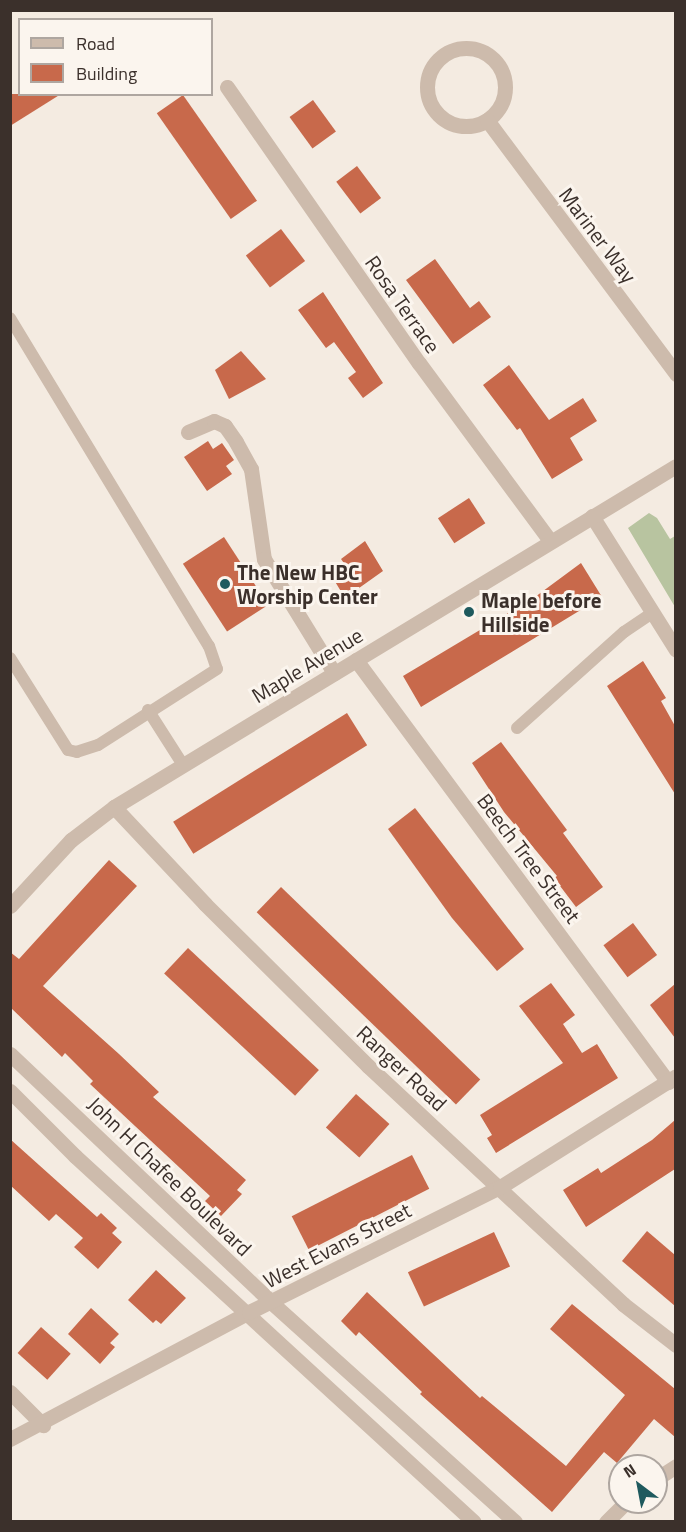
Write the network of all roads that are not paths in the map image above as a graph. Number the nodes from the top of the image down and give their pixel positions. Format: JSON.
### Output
{"nodes":[{"id":1,"x":227,"y":87,"type":"dead end"},
{"id":2,"x":487,"y":120,"type":"junction"},
{"id":3,"x":10,"y":318,"type":"edge"},
{"id":4,"x":675,"y":374,"type":"edge"},
{"id":5,"x":188,"y":432,"type":"dead end"},
{"id":6,"x":675,"y":466,"type":"edge"},
{"id":7,"x":591,"y":516,"type":"junction"},
{"id":8,"x":550,"y":541,"type":"junction"},
{"id":9,"x":652,"y":613,"type":"junction"},
{"id":10,"x":675,"y":650,"type":"edge"},
{"id":11,"x":10,"y":657,"type":"edge"},
{"id":12,"x":356,"y":660,"type":"junction"},
{"id":13,"x":334,"y":673,"type":"junction"},
{"id":14,"x":148,"y":711,"type":"junction"},
{"id":15,"x":517,"y":728,"type":"dead end"},
{"id":16,"x":183,"y":765,"type":"junction"},
{"id":17,"x":114,"y":807,"type":"junction"},
{"id":18,"x":10,"y":906,"type":"edge"},
{"id":19,"x":10,"y":1054,"type":"edge"},
{"id":20,"x":672,"y":1079,"type":"edge"},
{"id":21,"x":10,"y":1091,"type":"edge"},
{"id":22,"x":500,"y":1187,"type":"junction"},
{"id":23,"x":272,"y":1303,"type":"junction"},
{"id":24,"x":249,"y":1312,"type":"junction"},
{"id":25,"x":675,"y":1345,"type":"edge"},
{"id":26,"x":10,"y":1392,"type":"edge"},
{"id":27,"x":43,"y":1425,"type":"junction"},
{"id":28,"x":10,"y":1439,"type":"edge"},
{"id":29,"x":474,"y":1521,"type":"edge"},
{"id":30,"x":515,"y":1521,"type":"edge"}],
"edges":[{"from":1,"to":8,"type":"street","name":"Rosa Terrace"},
{"from":2,"to":2,"type":"street"},
{"from":2,"to":4,"type":"street","name":"Mariner Way"},
{"from":3,"to":14,"type":"lane"},
{"from":5,"to":13,"type":"street"},
{"from":6,"to":7,"type":"street","name":"Maple Avenue"},
{"from":7,"to":8,"type":"street","name":"Maple Avenue"},
{"from":7,"to":9,"type":"street"},
{"from":8,"to":12,"type":"street","name":"Maple Avenue"},
{"from":9,"to":10,"type":"street"},
{"from":9,"to":15,"type":"lane"},
{"from":11,"to":14,"type":"lane"},
{"from":12,"to":13,"type":"street","name":"Maple Avenue"},
{"from":12,"to":20,"type":"street","name":"Beech Tree Street"},
{"from":13,"to":16,"type":"street","name":"Maple Avenue"},
{"from":14,"to":16,"type":"lane"},
{"from":16,"to":17,"type":"street","name":"Maple Avenue"},
{"from":17,"to":18,"type":"street","name":"Maple Avenue"},
{"from":17,"to":22,"type":"street","name":"Ranger Road"},
{"from":19,"to":23,"type":"street","name":"John H Chafee Boulevard"},
{"from":20,"to":22,"type":"street","name":"West Evans Street"},
{"from":21,"to":24,"type":"street"},
{"from":22,"to":23,"type":"street","name":"West Evans Street"},
{"from":22,"to":25,"type":"street","name":"Ranger Road"},
{"from":23,"to":24,"type":"street","name":"West Evans Street"},
{"from":23,"to":30,"type":"street","name":"John H Chafee Boulevard"},
{"from":24,"to":27,"type":"street","name":"West Evans Street"},
{"from":24,"to":29,"type":"street"},
{"from":26,"to":27,"type":"street"},
{"from":27,"to":28,"type":"street","name":"West Evans Street"}]}
